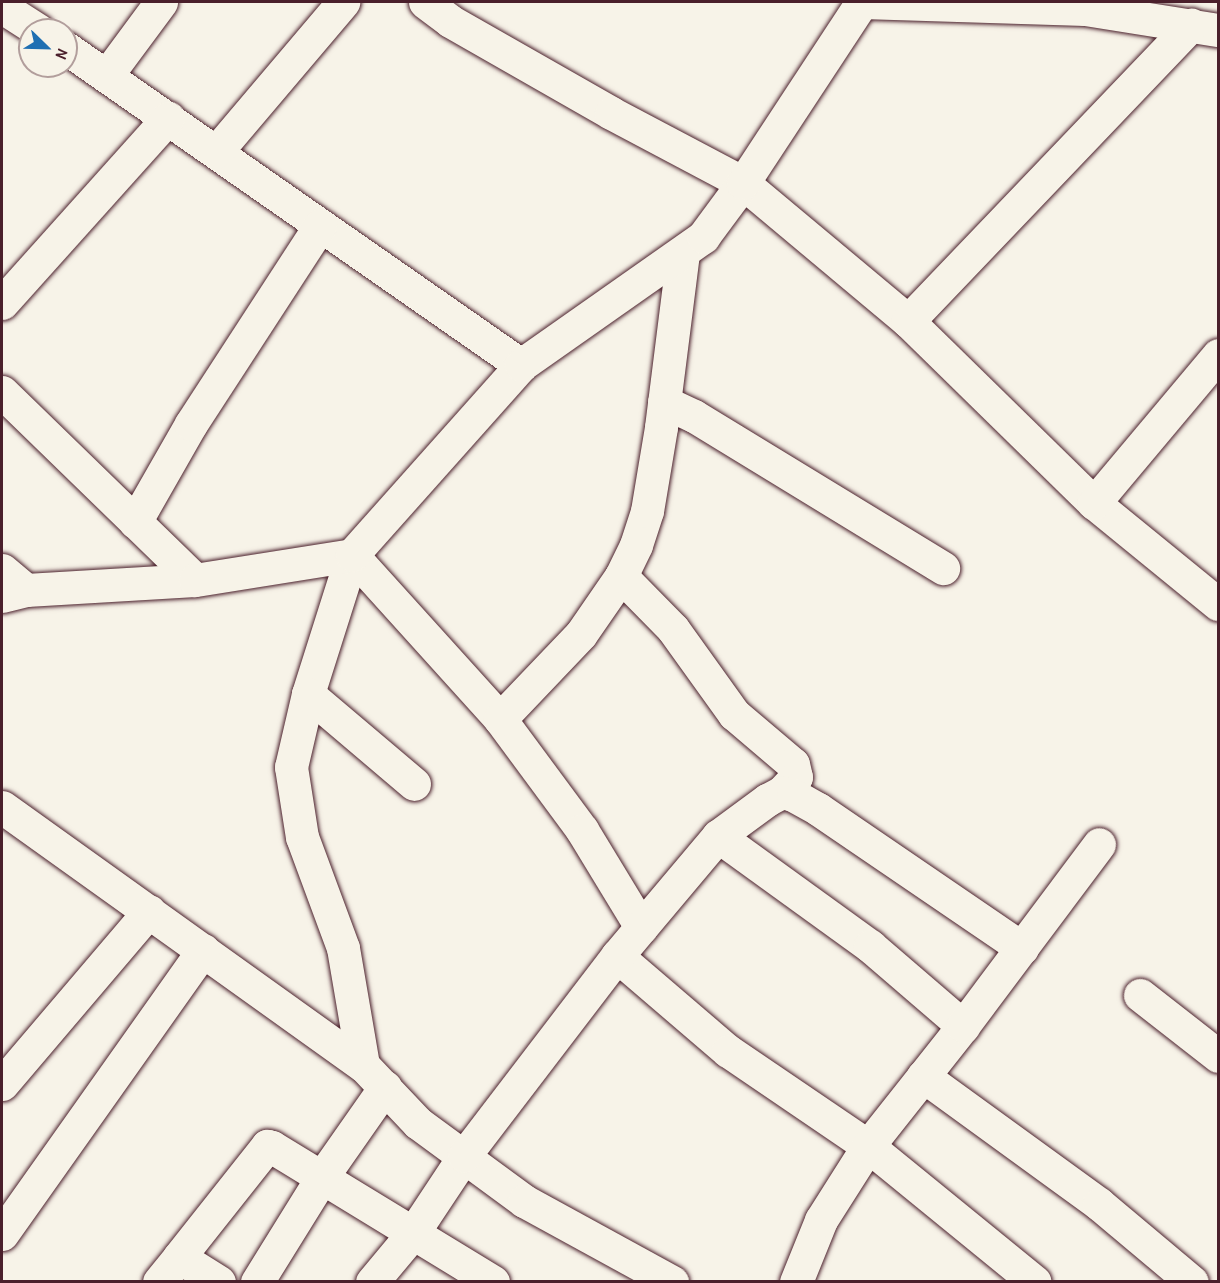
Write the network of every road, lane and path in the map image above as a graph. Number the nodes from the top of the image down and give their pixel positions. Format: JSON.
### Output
{"nodes":[{"id":1,"x":161,"y":2,"type":"edge"},
{"id":2,"x":343,"y":2,"type":"edge"},
{"id":3,"x":425,"y":2,"type":"edge"},
{"id":4,"x":862,"y":2,"type":"edge"},
{"id":5,"x":1205,"y":27,"type":"edge"},
{"id":6,"x":78,"y":56,"type":"edge"},
{"id":7,"x":106,"y":75,"type":"junction"},
{"id":8,"x":168,"y":118,"type":"junction"},
{"id":9,"x":216,"y":152,"type":"junction"},
{"id":10,"x":743,"y":183,"type":"junction"},
{"id":11,"x":320,"y":225,"type":"junction"},
{"id":12,"x":683,"y":252,"type":"junction"},
{"id":13,"x":2,"y":303,"type":"edge"},
{"id":14,"x":908,"y":321,"type":"junction"},
{"id":15,"x":1218,"y":355,"type":"edge"},
{"id":16,"x":521,"y":365,"type":"junction"},
{"id":17,"x":2,"y":392,"type":"edge"},
{"id":18,"x":664,"y":402,"type":"junction"},
{"id":19,"x":1094,"y":504,"type":"junction"},
{"id":20,"x":135,"y":522,"type":"junction"},
{"id":21,"x":352,"y":555,"type":"junction"},
{"id":22,"x":943,"y":568,"type":"dead end"},
{"id":23,"x":621,"y":576,"type":"junction"},
{"id":24,"x":195,"y":580,"type":"junction"},
{"id":25,"x":10,"y":586,"type":"edge"},
{"id":26,"x":1217,"y":600,"type":"edge"},
{"id":27,"x":308,"y":694,"type":"junction"},
{"id":28,"x":500,"y":719,"type":"junction"},
{"id":29,"x":414,"y":784,"type":"dead end"},
{"id":30,"x":782,"y":792,"type":"junction"},
{"id":31,"x":2,"y":807,"type":"edge"},
{"id":32,"x":718,"y":836,"type":"junction"},
{"id":33,"x":1099,"y":844,"type":"dead end"},
{"id":34,"x":149,"y":912,"type":"junction"},
{"id":35,"x":641,"y":927,"type":"junction"},
{"id":36,"x":1022,"y":948,"type":"junction"},
{"id":37,"x":203,"y":950,"type":"junction"},
{"id":38,"x":617,"y":956,"type":"junction"},
{"id":39,"x":1140,"y":995,"type":"dead end"},
{"id":40,"x":963,"y":1026,"type":"junction"},
{"id":41,"x":1218,"y":1056,"type":"edge"},
{"id":42,"x":374,"y":1076,"type":"junction"},
{"id":43,"x":923,"y":1076,"type":"junction"},
{"id":44,"x":2,"y":1084,"type":"edge"},
{"id":45,"x":868,"y":1146,"type":"junction"},
{"id":46,"x":464,"y":1156,"type":"junction"},
{"id":47,"x":322,"y":1177,"type":"junction"},
{"id":48,"x":413,"y":1233,"type":"junction"},
{"id":49,"x":2,"y":1234,"type":"edge"},
{"id":50,"x":169,"y":1269,"type":"edge"},
{"id":51,"x":219,"y":1281,"type":"edge"},
{"id":52,"x":256,"y":1281,"type":"edge"},
{"id":53,"x":372,"y":1281,"type":"edge"},
{"id":54,"x":493,"y":1281,"type":"edge"},
{"id":55,"x":672,"y":1281,"type":"edge"},
{"id":56,"x":796,"y":1281,"type":"edge"},
{"id":57,"x":1035,"y":1281,"type":"edge"},
{"id":58,"x":1192,"y":1281,"type":"edge"}],
"edges":[{"from":1,"to":7,"type":"street"},
{"from":2,"to":9,"type":"street"},
{"from":3,"to":10,"type":"street"},
{"from":4,"to":5,"type":"street"},
{"from":4,"to":10,"type":"street"},
{"from":5,"to":14,"type":"street"},
{"from":6,"to":7,"type":"street"},
{"from":7,"to":8,"type":"street"},
{"from":8,"to":9,"type":"street"},
{"from":8,"to":13,"type":"street"},
{"from":9,"to":11,"type":"street"},
{"from":10,"to":12,"type":"street"},
{"from":10,"to":14,"type":"street"},
{"from":11,"to":16,"type":"street"},
{"from":11,"to":20,"type":"street"},
{"from":12,"to":16,"type":"street"},
{"from":12,"to":18,"type":"street"},
{"from":14,"to":19,"type":"street"},
{"from":15,"to":19,"type":"street"},
{"from":16,"to":21,"type":"street"},
{"from":17,"to":20,"type":"street"},
{"from":18,"to":22,"type":"street"},
{"from":18,"to":23,"type":"street"},
{"from":19,"to":26,"type":"street"},
{"from":20,"to":24,"type":"street"},
{"from":21,"to":24,"type":"street"},
{"from":21,"to":27,"type":"street"},
{"from":21,"to":28,"type":"street"},
{"from":23,"to":28,"type":"street"},
{"from":23,"to":30,"type":"street"},
{"from":24,"to":25,"type":"street"},
{"from":27,"to":29,"type":"street"},
{"from":27,"to":42,"type":"street"},
{"from":28,"to":35,"type":"street"},
{"from":30,"to":32,"type":"street"},
{"from":30,"to":36,"type":"street"},
{"from":31,"to":34,"type":"street"},
{"from":32,"to":35,"type":"street"},
{"from":32,"to":40,"type":"street"},
{"from":33,"to":36,"type":"street"},
{"from":34,"to":37,"type":"street"},
{"from":34,"to":44,"type":"street"},
{"from":35,"to":38,"type":"street"},
{"from":36,"to":40,"type":"street"},
{"from":37,"to":42,"type":"street"},
{"from":37,"to":49,"type":"street"},
{"from":38,"to":45,"type":"street"},
{"from":38,"to":46,"type":"street"},
{"from":39,"to":41,"type":"street"},
{"from":40,"to":43,"type":"street"},
{"from":42,"to":46,"type":"street"},
{"from":42,"to":47,"type":"street"},
{"from":43,"to":45,"type":"street"},
{"from":43,"to":58,"type":"street"},
{"from":45,"to":56,"type":"street"},
{"from":45,"to":57,"type":"street"},
{"from":46,"to":48,"type":"street"},
{"from":46,"to":55,"type":"street"},
{"from":47,"to":48,"type":"street"},
{"from":47,"to":50,"type":"street"},
{"from":47,"to":52,"type":"street"},
{"from":48,"to":53,"type":"street"},
{"from":48,"to":54,"type":"street"},
{"from":50,"to":51,"type":"street"}]}
